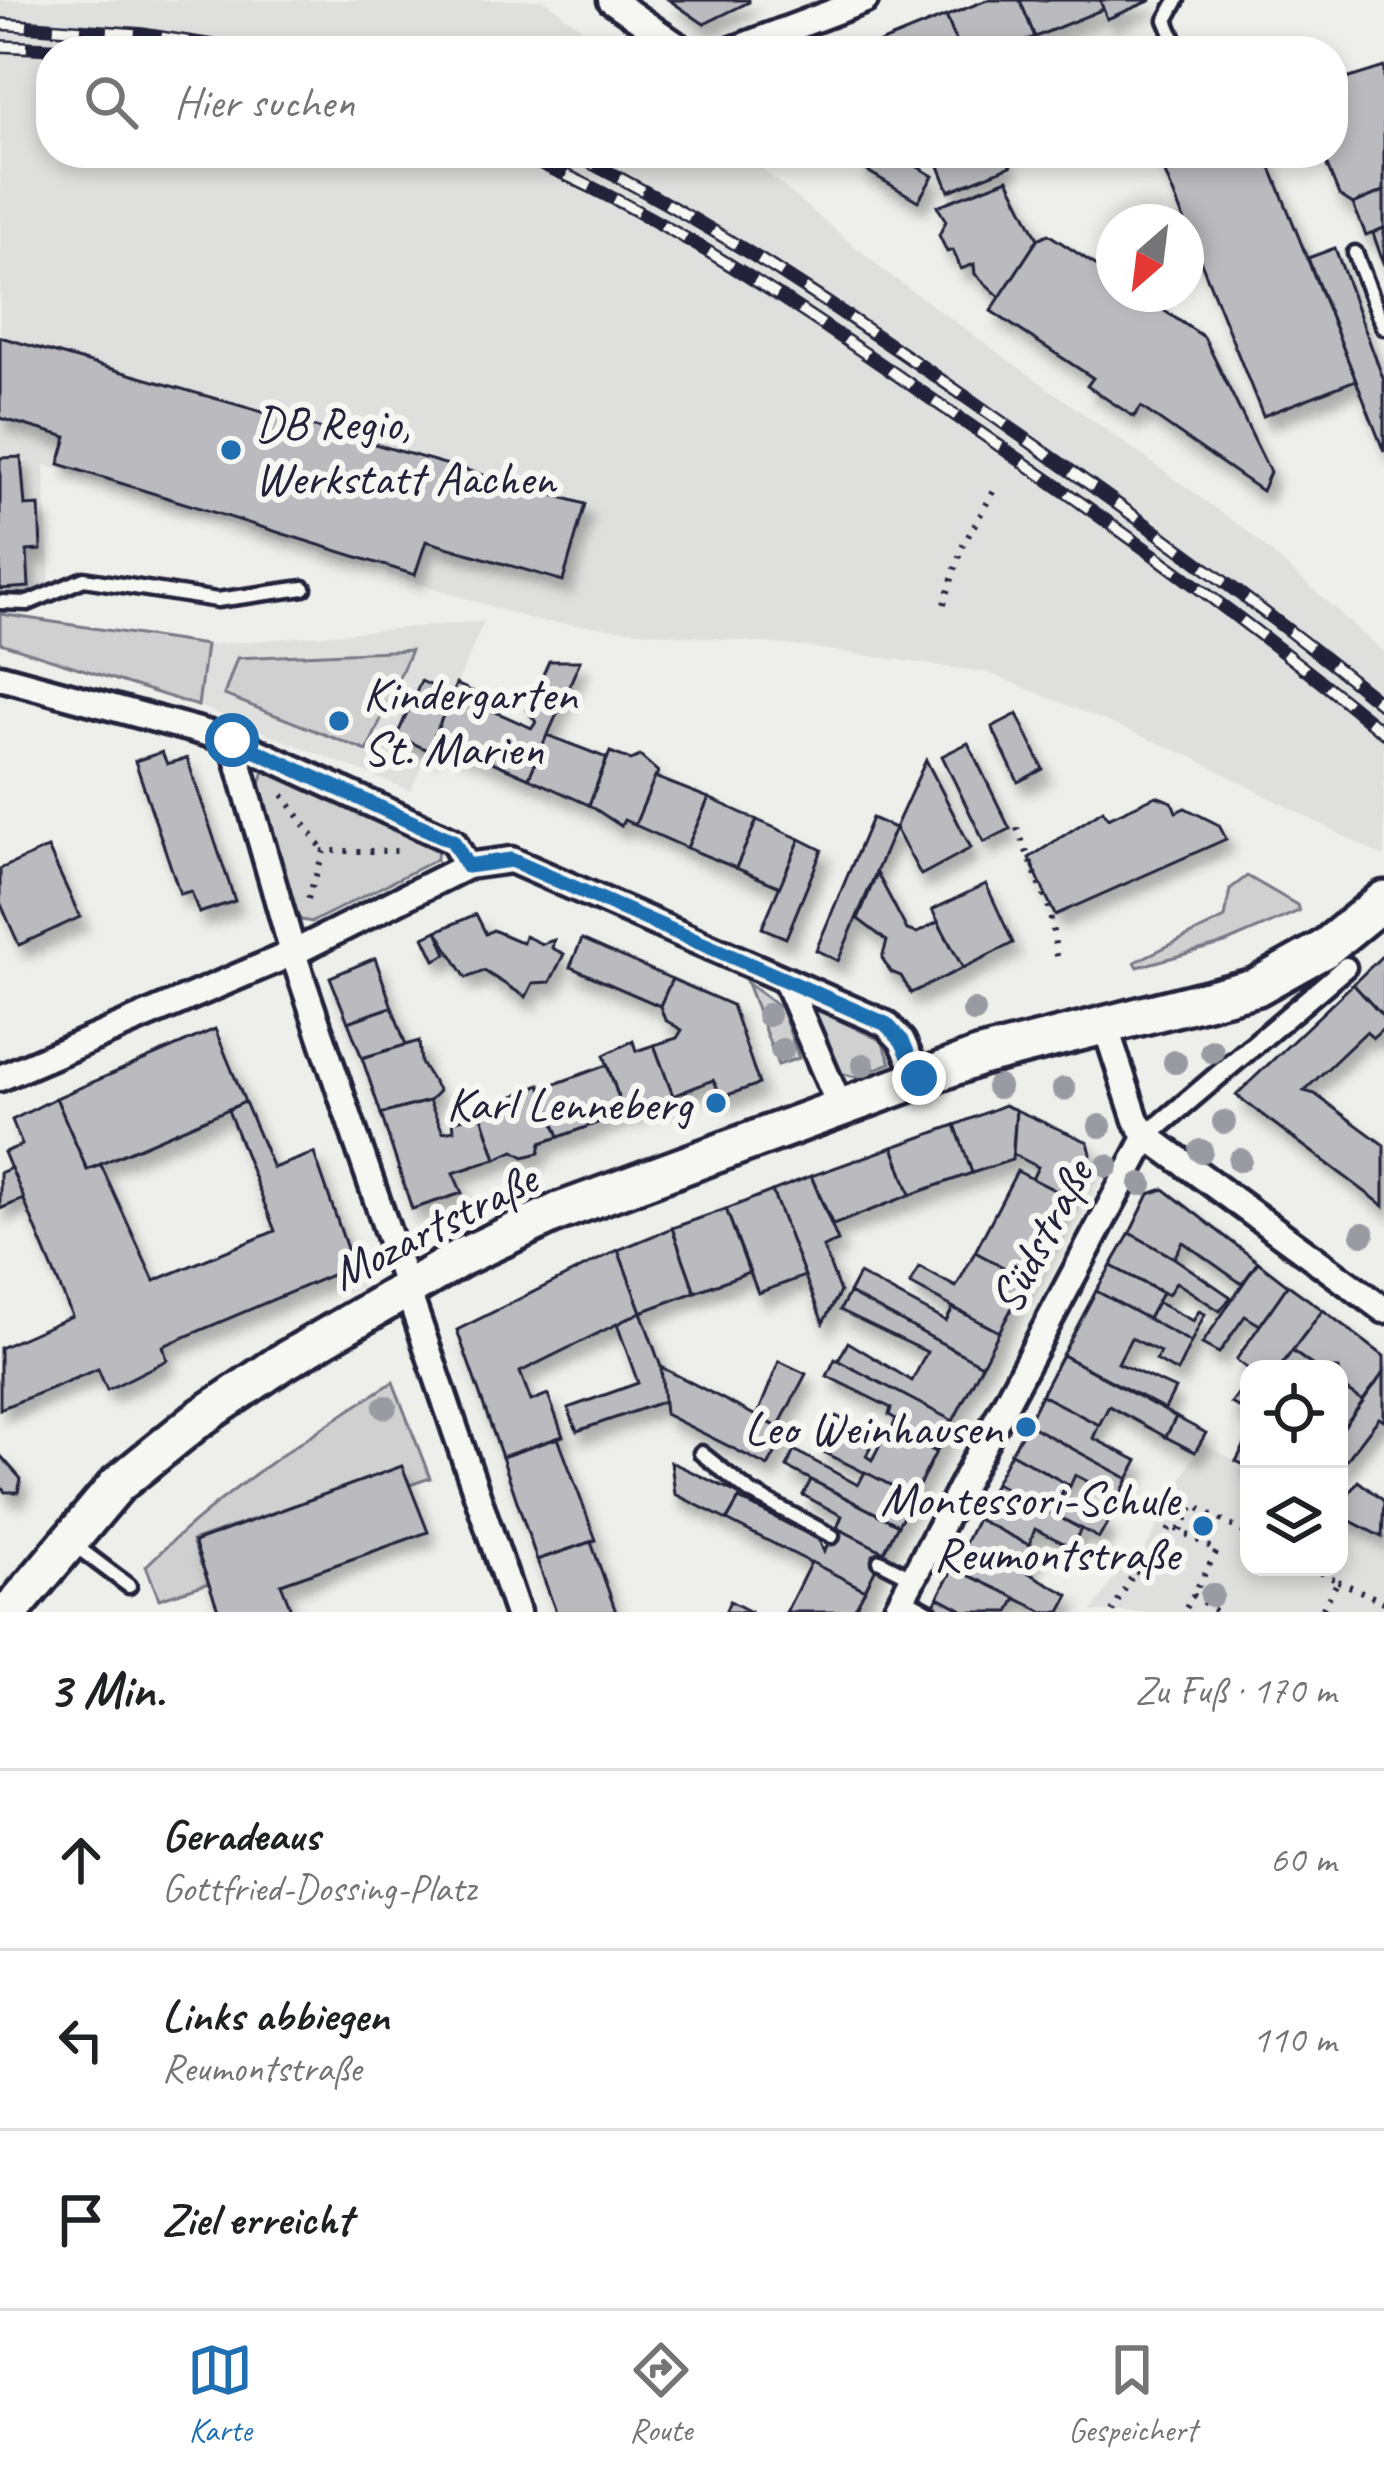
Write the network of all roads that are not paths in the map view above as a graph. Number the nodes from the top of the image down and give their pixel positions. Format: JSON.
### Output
{"nodes":[{"id":1,"x":611,"y":0,"type":"edge"},
{"id":2,"x":865,"y":0,"type":"edge"},
{"id":3,"x":1178,"y":0,"type":"edge"},
{"id":4,"x":663,"y":36,"type":"edge"},
{"id":5,"x":787,"y":36,"type":"edge"},
{"id":6,"x":1172,"y":36,"type":"edge"},
{"id":7,"x":1355,"y":253,"type":"dead end"},
{"id":8,"x":1384,"y":327,"type":"edge"},
{"id":9,"x":304,"y":588,"type":"dead end"},
{"id":10,"x":0,"y":602,"type":"edge"},
{"id":11,"x":0,"y":677,"type":"edge"},
{"id":12,"x":232,"y":740,"type":"junction"},
{"id":13,"x":467,"y":866,"type":"junction"},
{"id":14,"x":1384,"y":900,"type":"edge"},
{"id":15,"x":293,"y":953,"type":"junction"},
{"id":16,"x":1335,"y":958,"type":"junction"},
{"id":17,"x":786,"y":981,"type":"junction"},
{"id":18,"x":1106,"y":1028,"type":"junction"},
{"id":19,"x":0,"y":1078,"type":"edge"},
{"id":20,"x":919,"y":1078,"type":"junction"},
{"id":21,"x":840,"y":1108,"type":"junction"},
{"id":22,"x":1147,"y":1136,"type":"junction"},
{"id":23,"x":405,"y":1288,"type":"junction"},
{"id":24,"x":1384,"y":1310,"type":"edge"},
{"id":25,"x":701,"y":1453,"type":"dead end"},
{"id":26,"x":832,"y":1536,"type":"dead end"},
{"id":27,"x":68,"y":1540,"type":"junction"},
{"id":28,"x":880,"y":1561,"type":"dead end"},
{"id":29,"x":129,"y":1586,"type":"dead end"},
{"id":30,"x":904,"y":1596,"type":"edge"},
{"id":31,"x":10,"y":1612,"type":"edge"},
{"id":32,"x":517,"y":1612,"type":"edge"},
{"id":33,"x":930,"y":1612,"type":"edge"}],
"edges":[{"from":1,"to":4,"type":"street"},
{"from":2,"to":5,"type":"street"},
{"from":3,"to":6,"type":"lane"},
{"from":7,"to":8,"type":"lane"},
{"from":9,"to":10,"type":"lane"},
{"from":11,"to":12,"type":"street"},
{"from":12,"to":13,"type":"street"},
{"from":12,"to":15,"type":"street"},
{"from":13,"to":15,"type":"street"},
{"from":13,"to":17,"type":"street"},
{"from":14,"to":16,"type":"main road","name":"Südstraße"},
{"from":15,"to":19,"type":"street"},
{"from":15,"to":23,"type":"street"},
{"from":16,"to":18,"type":"main road","name":"Mozartstraße"},
{"from":16,"to":22,"type":"street","name":"Südstraße"},
{"from":17,"to":20,"type":"street"},
{"from":17,"to":21,"type":"street"},
{"from":18,"to":20,"type":"main road","name":"Mozartstraße"},
{"from":18,"to":22,"type":"street"},
{"from":20,"to":21,"type":"main road","name":"Mozartstraße"},
{"from":21,"to":23,"type":"main road","name":"Mozartstraße"},
{"from":22,"to":24,"type":"street"},
{"from":22,"to":30,"type":"street","name":"Südstraße"},
{"from":23,"to":27,"type":"main road","name":"Mozartstraße"},
{"from":23,"to":32,"type":"street"},
{"from":25,"to":26,"type":"lane"},
{"from":27,"to":29,"type":"lane"},
{"from":27,"to":31,"type":"main road","name":"Mozartstraße"},
{"from":28,"to":30,"type":"lane"},
{"from":30,"to":33,"type":"lane"}]}
